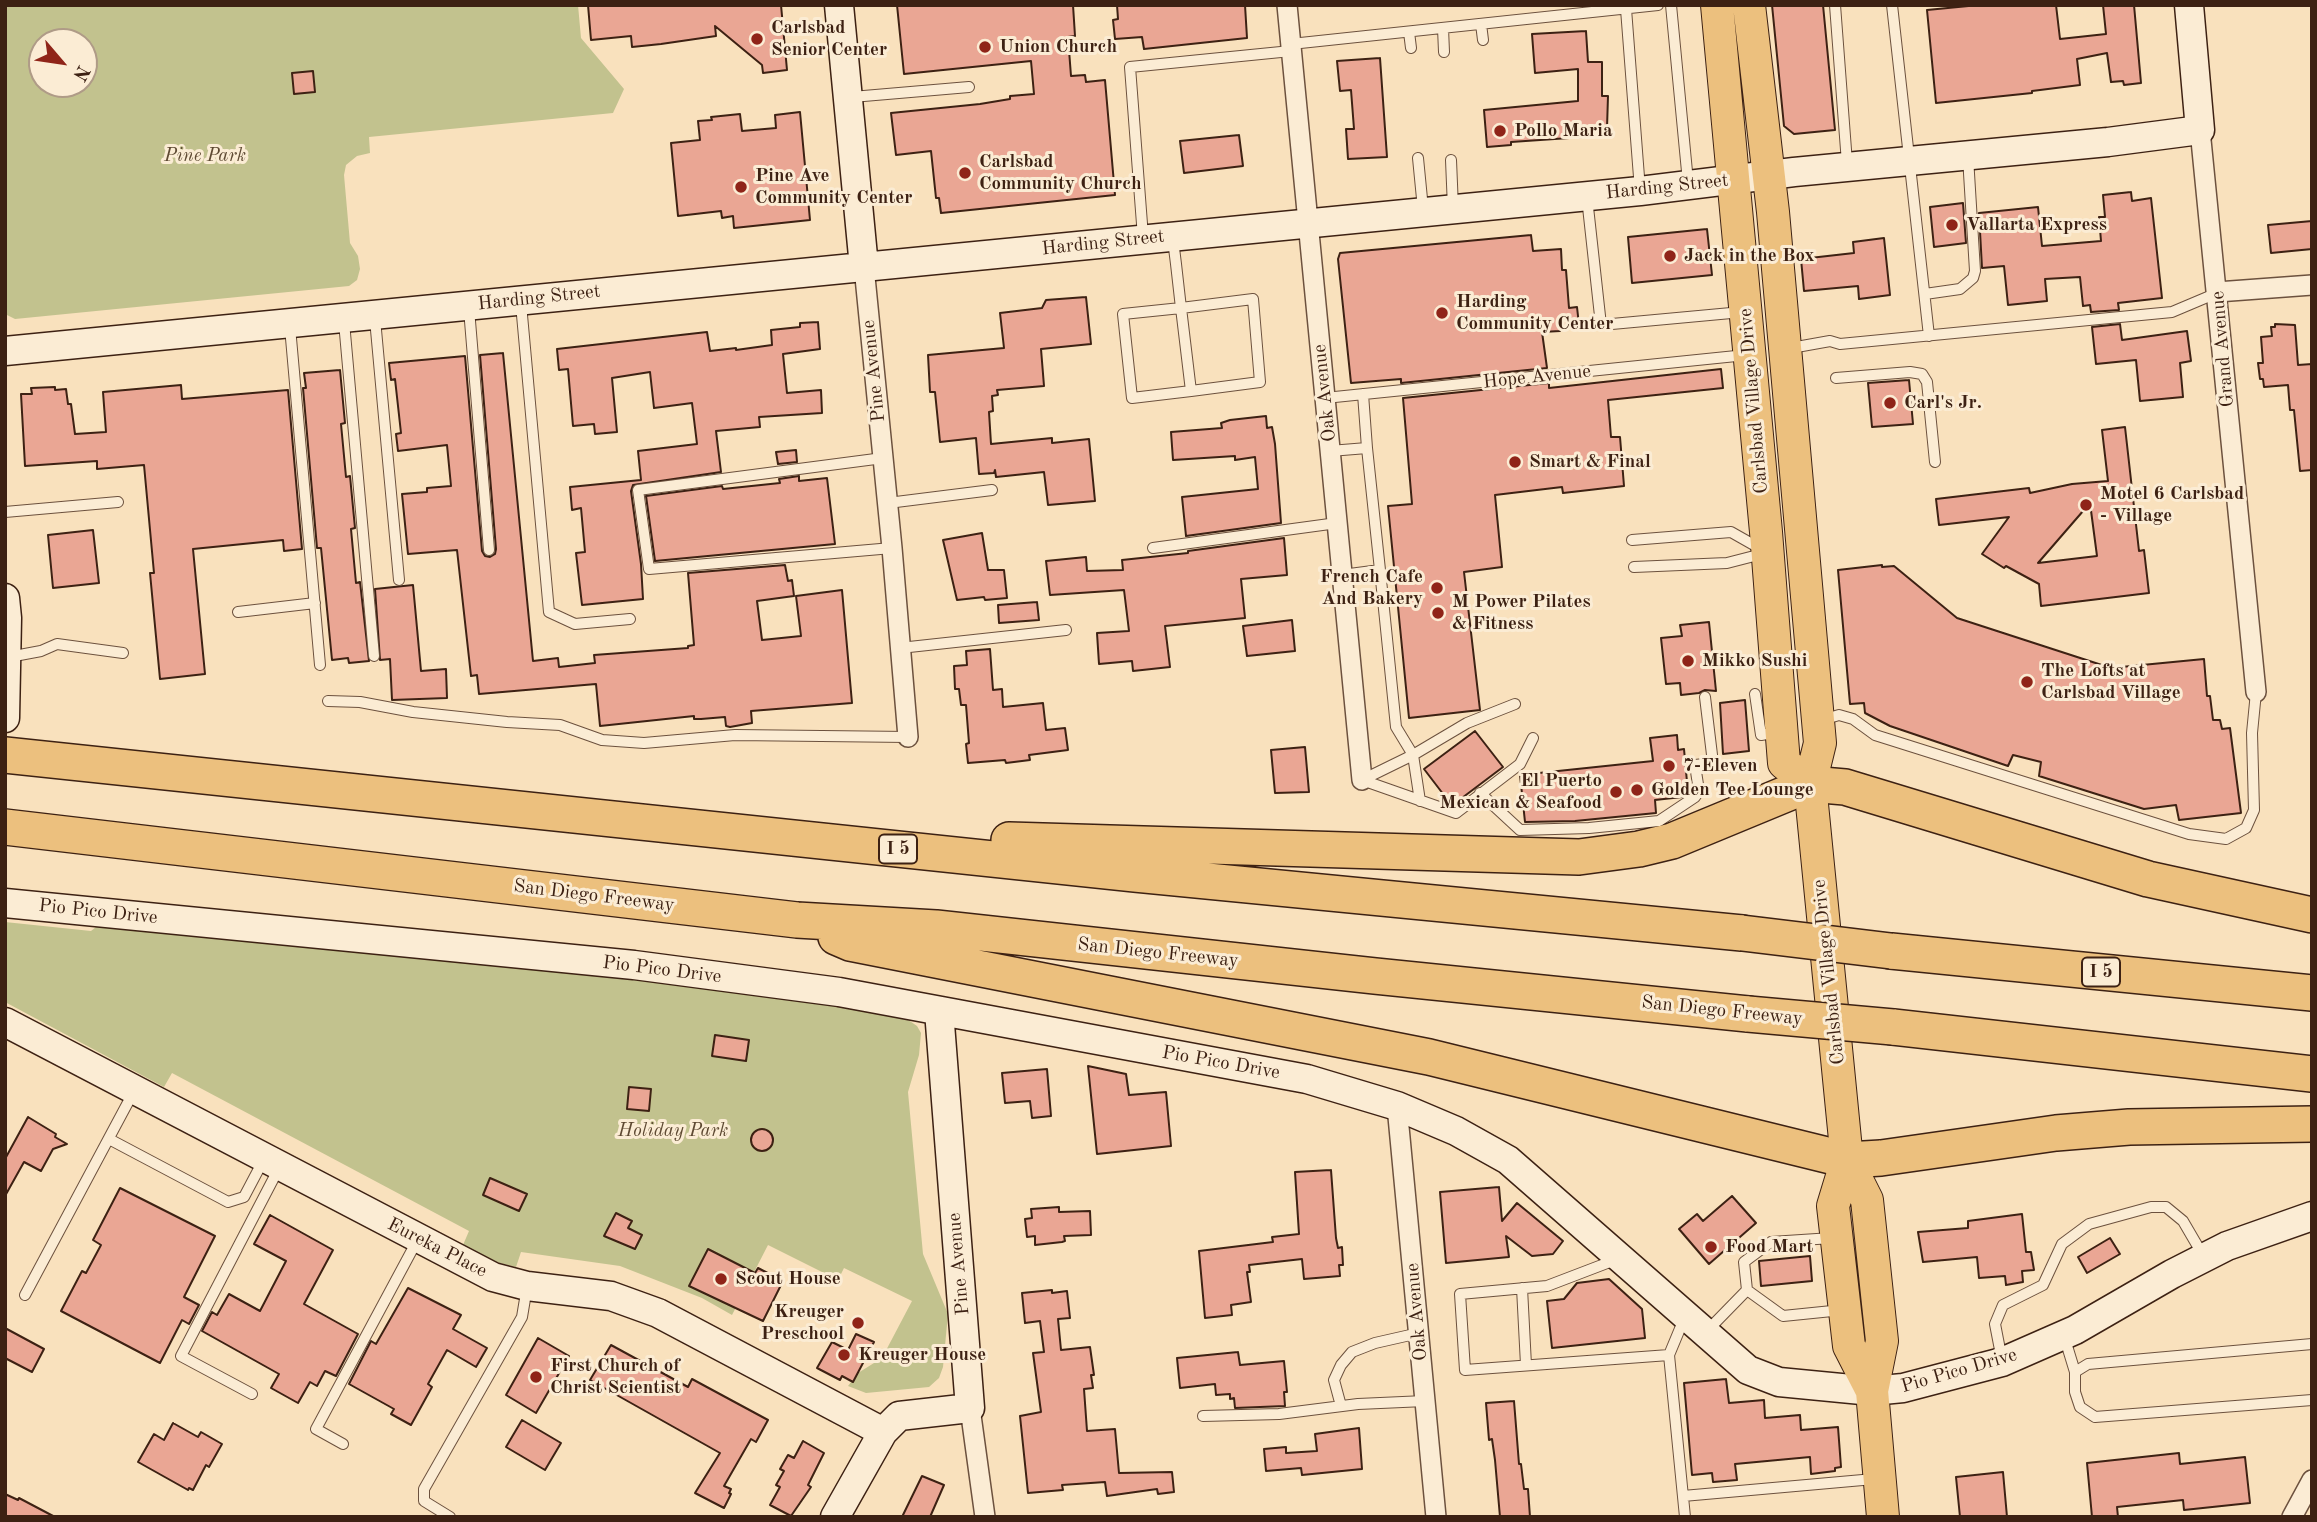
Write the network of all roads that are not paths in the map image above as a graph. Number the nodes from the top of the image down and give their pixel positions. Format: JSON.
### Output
{"nodes":[{"id":1,"x":839,"y":5,"type":"edge"},
{"id":2,"x":1287,"y":5,"type":"edge"},
{"id":3,"x":1658,"y":5,"type":"edge"},
{"id":4,"x":1671,"y":5,"type":"edge"},
{"id":5,"x":1717,"y":5,"type":"edge"},
{"id":6,"x":1749,"y":5,"type":"edge"},
{"id":7,"x":1835,"y":5,"type":"edge"},
{"id":8,"x":1892,"y":5,"type":"edge"},
{"id":9,"x":2189,"y":5,"type":"edge"},
{"id":10,"x":1626,"y":9,"type":"junction"},
{"id":11,"x":1481,"y":24,"type":"junction"},
{"id":12,"x":1443,"y":28,"type":"junction"},
{"id":13,"x":1409,"y":32,"type":"junction"},
{"id":14,"x":1483,"y":40,"type":"dead end"},
{"id":15,"x":1411,"y":47,"type":"dead end"},
{"id":16,"x":1291,"y":48,"type":"junction"},
{"id":17,"x":1444,"y":52,"type":"dead end"},
{"id":18,"x":969,"y":87,"type":"dead end"},
{"id":19,"x":848,"y":97,"type":"junction"},
{"id":20,"x":2200,"y":130,"type":"junction"},
{"id":21,"x":1968,"y":156,"type":"junction"},
{"id":22,"x":1418,"y":158,"type":"dead end"},
{"id":23,"x":1451,"y":160,"type":"dead end"},
{"id":24,"x":1910,"y":161,"type":"junction"},
{"id":25,"x":1848,"y":167,"type":"junction"},
{"id":26,"x":1769,"y":176,"type":"junction"},
{"id":27,"x":1733,"y":180,"type":"junction"},
{"id":28,"x":1688,"y":186,"type":"junction"},
{"id":29,"x":1640,"y":191,"type":"junction"},
{"id":30,"x":1587,"y":194,"type":"junction"},
{"id":31,"x":1453,"y":209,"type":"junction"},
{"id":32,"x":1423,"y":212,"type":"junction"},
{"id":33,"x":1308,"y":223,"type":"junction"},
{"id":34,"x":1173,"y":236,"type":"junction"},
{"id":35,"x":1143,"y":239,"type":"junction"},
{"id":36,"x":864,"y":267,"type":"junction"},
{"id":37,"x":2312,"y":285,"type":"edge"},
{"id":38,"x":2217,"y":292,"type":"junction"},
{"id":39,"x":1924,"y":294,"type":"junction"},
{"id":40,"x":520,"y":300,"type":"junction"},
{"id":41,"x":468,"y":305,"type":"junction"},
{"id":42,"x":1181,"y":308,"type":"junction"},
{"id":43,"x":1745,"y":312,"type":"junction"},
{"id":44,"x":374,"y":315,"type":"junction"},
{"id":45,"x":344,"y":318,"type":"junction"},
{"id":46,"x":290,"y":323,"type":"junction"},
{"id":47,"x":1929,"y":336,"type":"junction"},
{"id":48,"x":1786,"y":349,"type":"junction"},
{"id":49,"x":5,"y":351,"type":"edge"},
{"id":50,"x":1750,"y":355,"type":"junction"},
{"id":51,"x":1836,"y":378,"type":"dead end"},
{"id":52,"x":1191,"y":391,"type":"junction"},
{"id":53,"x":1363,"y":394,"type":"junction"},
{"id":54,"x":1325,"y":398,"type":"junction"},
{"id":55,"x":1367,"y":448,"type":"junction"},
{"id":56,"x":1330,"y":451,"type":"junction"},
{"id":57,"x":883,"y":458,"type":"junction"},
{"id":58,"x":1935,"y":461,"type":"dead end"},
{"id":59,"x":1762,"y":486,"type":"junction"},
{"id":60,"x":992,"y":490,"type":"dead end"},
{"id":61,"x":118,"y":502,"type":"dead end"},
{"id":62,"x":888,"y":503,"type":"junction"},
{"id":63,"x":5,"y":512,"type":"edge"},
{"id":64,"x":1337,"y":523,"type":"junction"},
{"id":65,"x":1802,"y":528,"type":"junction"},
{"id":66,"x":1632,"y":540,"type":"dead end"},
{"id":67,"x":892,"y":548,"type":"junction"},
{"id":68,"x":1153,"y":548,"type":"dead end"},
{"id":69,"x":489,"y":550,"type":"dead end"},
{"id":70,"x":1768,"y":553,"type":"junction"},
{"id":71,"x":1634,"y":567,"type":"dead end"},
{"id":72,"x":1380,"y":570,"type":"junction"},
{"id":73,"x":1342,"y":575,"type":"junction"},
{"id":74,"x":399,"y":580,"type":"dead end"},
{"id":75,"x":1807,"y":589,"type":"junction"},
{"id":76,"x":5,"y":598,"type":"edge"},
{"id":77,"x":315,"y":603,"type":"junction"},
{"id":78,"x":238,"y":612,"type":"dead end"},
{"id":79,"x":630,"y":619,"type":"dead end"},
{"id":80,"x":1066,"y":630,"type":"dead end"},
{"id":81,"x":900,"y":648,"type":"junction"},
{"id":82,"x":123,"y":653,"type":"dead end"},
{"id":83,"x":374,"y":656,"type":"dead end"},
{"id":84,"x":6,"y":657,"type":"edge"},
{"id":85,"x":320,"y":665,"type":"dead end"},
{"id":86,"x":2256,"y":692,"type":"joint"},
{"id":87,"x":1755,"y":694,"type":"dead end"},
{"id":88,"x":1705,"y":697,"type":"dead end"},
{"id":89,"x":328,"y":701,"type":"dead end"},
{"id":90,"x":1515,"y":704,"type":"dead end"},
{"id":91,"x":5,"y":718,"type":"edge"},
{"id":92,"x":1819,"y":722,"type":"junction"},
{"id":93,"x":1783,"y":731,"type":"junction"},
{"id":94,"x":908,"y":737,"type":"joint"},
{"id":95,"x":1534,"y":738,"type":"dead end"},
{"id":96,"x":5,"y":755,"type":"edge"},
{"id":97,"x":1413,"y":755,"type":"junction"},
{"id":98,"x":1362,"y":780,"type":"junction"},
{"id":99,"x":1810,"y":784,"type":"junction"},
{"id":100,"x":1480,"y":793,"type":"junction"},
{"id":101,"x":1420,"y":801,"type":"junction"},
{"id":102,"x":5,"y":827,"type":"edge"},
{"id":103,"x":743,"y":832,"type":"junction"},
{"id":104,"x":5,"y":903,"type":"edge"},
{"id":105,"x":2312,"y":915,"type":"edge"},
{"id":106,"x":797,"y":920,"type":"junction"},
{"id":107,"x":2312,"y":993,"type":"edge"},
{"id":108,"x":939,"y":1011,"type":"junction"},
{"id":109,"x":5,"y":1022,"type":"edge"},
{"id":110,"x":2312,"y":1074,"type":"edge"},
{"id":111,"x":135,"y":1090,"type":"junction"},
{"id":112,"x":1397,"y":1106,"type":"junction"},
{"id":113,"x":2312,"y":1124,"type":"edge"},
{"id":114,"x":109,"y":1139,"type":"junction"},
{"id":115,"x":1847,"y":1160,"type":"junction"},
{"id":116,"x":273,"y":1161,"type":"junction"},
{"id":117,"x":2312,"y":1216,"type":"edge"},
{"id":118,"x":419,"y":1238,"type":"junction"},
{"id":119,"x":1836,"y":1238,"type":"junction"},
{"id":120,"x":2205,"y":1257,"type":"junction"},
{"id":121,"x":1620,"y":1258,"type":"junction"},
{"id":122,"x":527,"y":1286,"type":"junction"},
{"id":123,"x":1522,"y":1288,"type":"junction"},
{"id":124,"x":1747,"y":1290,"type":"junction"},
{"id":125,"x":25,"y":1295,"type":"dead end"},
{"id":126,"x":1845,"y":1310,"type":"junction"},
{"id":127,"x":1696,"y":1324,"type":"junction"},
{"id":128,"x":1419,"y":1333,"type":"junction"},
{"id":129,"x":2063,"y":1336,"type":"junction"},
{"id":130,"x":2312,"y":1344,"type":"edge"},
{"id":131,"x":1669,"y":1355,"type":"junction"},
{"id":132,"x":2002,"y":1362,"type":"junction"},
{"id":133,"x":1526,"y":1365,"type":"junction"},
{"id":134,"x":2075,"y":1372,"type":"junction"},
{"id":135,"x":1871,"y":1391,"type":"junction"},
{"id":136,"x":252,"y":1394,"type":"dead end"},
{"id":137,"x":2312,"y":1400,"type":"edge"},
{"id":138,"x":1425,"y":1401,"type":"junction"},
{"id":139,"x":1341,"y":1406,"type":"junction"},
{"id":140,"x":970,"y":1409,"type":"junction"},
{"id":141,"x":1203,"y":1416,"type":"dead end"},
{"id":142,"x":883,"y":1432,"type":"junction"},
{"id":143,"x":343,"y":1444,"type":"dead end"},
{"id":144,"x":1879,"y":1478,"type":"junction"},
{"id":145,"x":2312,"y":1480,"type":"edge"},
{"id":146,"x":1683,"y":1496,"type":"junction"},
{"id":147,"x":450,"y":1517,"type":"edge"},
{"id":148,"x":835,"y":1517,"type":"edge"},
{"id":149,"x":985,"y":1517,"type":"edge"},
{"id":150,"x":1436,"y":1517,"type":"edge"},
{"id":151,"x":1685,"y":1517,"type":"edge"},
{"id":152,"x":1883,"y":1517,"type":"edge"},
{"id":153,"x":2292,"y":1517,"type":"edge"}],
"edges":[{"from":1,"to":19,"type":"street","name":"Pine Avenue"},
{"from":2,"to":16,"type":"street","name":"Oak Avenue"},
{"from":3,"to":10,"type":"lane"},
{"from":4,"to":28,"type":"lane"},
{"from":5,"to":27,"type":"main road","name":"Carlsbad Village Drive"},
{"from":6,"to":26,"type":"main road","name":"Carlsbad Village Drive"},
{"from":7,"to":25,"type":"lane"},
{"from":8,"to":24,"type":"lane"},
{"from":9,"to":20,"type":"street","name":"Grand Avenue"},
{"from":10,"to":11,"type":"lane"},
{"from":10,"to":29,"type":"lane"},
{"from":11,"to":12,"type":"lane"},
{"from":11,"to":14,"type":"lane"},
{"from":12,"to":13,"type":"lane"},
{"from":12,"to":17,"type":"lane"},
{"from":13,"to":15,"type":"lane"},
{"from":13,"to":16,"type":"lane"},
{"from":16,"to":33,"type":"street","name":"Oak Avenue"},
{"from":16,"to":35,"type":"lane"},
{"from":18,"to":19,"type":"lane"},
{"from":19,"to":36,"type":"street","name":"Pine Avenue"},
{"from":20,"to":21,"type":"street","name":"Harding Street"},
{"from":20,"to":38,"type":"street","name":"Grand Avenue"},
{"from":21,"to":24,"type":"street","name":"Harding Street"},
{"from":21,"to":39,"type":"lane"},
{"from":22,"to":32,"type":"lane"},
{"from":23,"to":31,"type":"lane"},
{"from":24,"to":25,"type":"street","name":"Harding Street"},
{"from":24,"to":39,"type":"lane"},
{"from":25,"to":26,"type":"street","name":"Harding Street"},
{"from":26,"to":27,"type":"street","name":"Harding Street"},
{"from":26,"to":48,"type":"main road","name":"Carlsbad Village Drive"},
{"from":27,"to":28,"type":"street","name":"Harding Street"},
{"from":27,"to":43,"type":"main road","name":"Carlsbad Village Drive"},
{"from":28,"to":29,"type":"street","name":"Harding Street"},
{"from":29,"to":30,"type":"street","name":"Harding Street"},
{"from":30,"to":31,"type":"street","name":"Harding Street"},
{"from":30,"to":43,"type":"lane"},
{"from":31,"to":32,"type":"street","name":"Harding Street"},
{"from":32,"to":33,"type":"street","name":"Harding Street"},
{"from":33,"to":34,"type":"street","name":"Harding Street"},
{"from":33,"to":54,"type":"street","name":"Oak Avenue"},
{"from":34,"to":35,"type":"street","name":"Harding Street"},
{"from":34,"to":42,"type":"lane"},
{"from":35,"to":36,"type":"street","name":"Harding Street"},
{"from":36,"to":40,"type":"street","name":"Harding Street"},
{"from":36,"to":57,"type":"street","name":"Pine Avenue"},
{"from":37,"to":38,"type":"street"},
{"from":38,"to":47,"type":"lane"},
{"from":38,"to":86,"type":"street","name":"Grand Avenue"},
{"from":39,"to":47,"type":"lane"},
{"from":40,"to":41,"type":"street","name":"Harding Street"},
{"from":40,"to":79,"type":"lane"},
{"from":41,"to":44,"type":"street","name":"Harding Street"},
{"from":41,"to":69,"type":"lane"},
{"from":42,"to":52,"type":"lane"},
{"from":42,"to":52,"type":"lane"},
{"from":42,"to":52,"type":"lane"},
{"from":43,"to":50,"type":"main road","name":"Carlsbad Village Drive"},
{"from":44,"to":45,"type":"street","name":"Harding Street"},
{"from":44,"to":74,"type":"lane"},
{"from":45,"to":46,"type":"street","name":"Harding Street"},
{"from":45,"to":83,"type":"lane"},
{"from":46,"to":49,"type":"street","name":"Harding Street"},
{"from":46,"to":77,"type":"lane"},
{"from":47,"to":48,"type":"lane"},
{"from":48,"to":65,"type":"main road","name":"Carlsbad Village Drive"},
{"from":50,"to":53,"type":"lane","name":"Hope Avenue"},
{"from":50,"to":59,"type":"main road","name":"Carlsbad Village Drive"},
{"from":51,"to":58,"type":"lane"},
{"from":53,"to":54,"type":"lane","name":"Hope Avenue"},
{"from":53,"to":55,"type":"lane"},
{"from":54,"to":56,"type":"street","name":"Oak Avenue"},
{"from":55,"to":56,"type":"lane"},
{"from":55,"to":72,"type":"lane"},
{"from":56,"to":64,"type":"street","name":"Oak Avenue"},
{"from":57,"to":62,"type":"street","name":"Pine Avenue"},
{"from":57,"to":67,"type":"lane"},
{"from":59,"to":65,"type":"main road"},
{"from":59,"to":70,"type":"main road","name":"Carlsbad Village Drive"},
{"from":60,"to":62,"type":"lane"},
{"from":61,"to":63,"type":"lane"},
{"from":62,"to":67,"type":"street","name":"Pine Avenue"},
{"from":64,"to":68,"type":"lane"},
{"from":64,"to":73,"type":"street","name":"Oak Avenue"},
{"from":65,"to":75,"type":"main road","name":"Carlsbad Village Drive"},
{"from":66,"to":70,"type":"lane"},
{"from":67,"to":81,"type":"street","name":"Pine Avenue"},
{"from":70,"to":71,"type":"lane"},
{"from":70,"to":75,"type":"main road"},
{"from":70,"to":93,"type":"main road","name":"Carlsbad Village Drive"},
{"from":72,"to":73,"type":"lane"},
{"from":72,"to":97,"type":"lane"},
{"from":73,"to":98,"type":"street","name":"Oak Avenue"},
{"from":75,"to":92,"type":"main road","name":"Carlsbad Village Drive"},
{"from":76,"to":84,"type":"street"},
{"from":77,"to":78,"type":"lane"},
{"from":77,"to":85,"type":"lane"},
{"from":80,"to":81,"type":"lane"},
{"from":81,"to":94,"type":"street","name":"Pine Avenue"},
{"from":82,"to":84,"type":"lane"},
{"from":84,"to":91,"type":"street"},
{"from":86,"to":92,"type":"lane"},
{"from":87,"to":93,"type":"lane"},
{"from":88,"to":100,"type":"lane"},
{"from":89,"to":94,"type":"lane"},
{"from":90,"to":97,"type":"lane"},
{"from":92,"to":99,"type":"main road","name":"Carlsbad Village Drive"},
{"from":93,"to":99,"type":"main road","name":"Carlsbad Village Drive"},
{"from":95,"to":100,"type":"lane"},
{"from":96,"to":103,"type":"highway","number":"I 5"},
{"from":97,"to":98,"type":"lane"},
{"from":97,"to":101,"type":"lane"},
{"from":98,"to":101,"type":"lane"},
{"from":99,"to":103,"type":"highway"},
{"from":99,"to":105,"type":"highway"},
{"from":99,"to":115,"type":"main road","name":"Carlsbad Village Drive"},
{"from":100,"to":101,"type":"lane"},
{"from":102,"to":106,"type":"highway","name":"San Diego Freeway"},
{"from":103,"to":107,"type":"highway","number":"I 5","bridge":true},
{"from":104,"to":108,"type":"street","name":"Pio Pico Drive"},
{"from":106,"to":110,"type":"highway","name":"San Diego Freeway","bridge":true},
{"from":106,"to":115,"type":"highway"},
{"from":108,"to":112,"type":"street","name":"Pio Pico Drive"},
{"from":108,"to":140,"type":"street","name":"Pine Avenue"},
{"from":109,"to":111,"type":"street","name":"Eureka Place"},
{"from":111,"to":114,"type":"lane"},
{"from":111,"to":116,"type":"street","name":"Eureka Place"},
{"from":112,"to":121,"type":"street","name":"Pio Pico Drive"},
{"from":112,"to":128,"type":"street","name":"Oak Avenue"},
{"from":113,"to":115,"type":"highway"},
{"from":114,"to":116,"type":"lane"},
{"from":114,"to":125,"type":"lane"},
{"from":115,"to":119,"type":"main road","name":"Carlsbad Village Drive"},
{"from":115,"to":135,"type":"main road","name":"Carlsbad Village Drive"},
{"from":116,"to":118,"type":"street","name":"Eureka Place"},
{"from":116,"to":136,"type":"lane"},
{"from":117,"to":120,"type":"street","name":"Pio Pico Drive"},
{"from":118,"to":122,"type":"street","name":"Eureka Place"},
{"from":118,"to":143,"type":"lane"},
{"from":119,"to":124,"type":"lane"},
{"from":119,"to":126,"type":"main road","name":"Carlsbad Village Drive"},
{"from":120,"to":129,"type":"street","name":"Pio Pico Drive"},
{"from":120,"to":132,"type":"lane"},
{"from":121,"to":123,"type":"lane"},
{"from":121,"to":127,"type":"street","name":"Pio Pico Drive"},
{"from":122,"to":142,"type":"street","name":"Eureka Place"},
{"from":122,"to":147,"type":"lane"},
{"from":123,"to":133,"type":"lane"},
{"from":123,"to":133,"type":"lane"},
{"from":124,"to":126,"type":"lane"},
{"from":124,"to":127,"type":"lane"},
{"from":126,"to":135,"type":"main road","name":"Carlsbad Village Drive"},
{"from":127,"to":131,"type":"lane"},
{"from":127,"to":135,"type":"street","name":"Pio Pico Drive"},
{"from":128,"to":138,"type":"street","name":"Oak Avenue"},
{"from":128,"to":139,"type":"lane"},
{"from":129,"to":132,"type":"street","name":"Pio Pico Drive"},
{"from":129,"to":134,"type":"lane"},
{"from":130,"to":134,"type":"lane"},
{"from":131,"to":133,"type":"lane"},
{"from":131,"to":146,"type":"lane"},
{"from":132,"to":135,"type":"street","name":"Pio Pico Drive"},
{"from":134,"to":137,"type":"lane"},
{"from":135,"to":144,"type":"main road","name":"Carlsbad Village Drive"},
{"from":138,"to":139,"type":"lane"},
{"from":138,"to":150,"type":"street","name":"Oak Avenue"},
{"from":139,"to":141,"type":"lane"},
{"from":140,"to":142,"type":"street"},
{"from":140,"to":149,"type":"street","name":"Pine Avenue"},
{"from":142,"to":148,"type":"street"},
{"from":144,"to":146,"type":"lane"},
{"from":144,"to":152,"type":"main road","name":"Carlsbad Village Drive"},
{"from":145,"to":153,"type":"street"},
{"from":146,"to":151,"type":"lane"}]}
